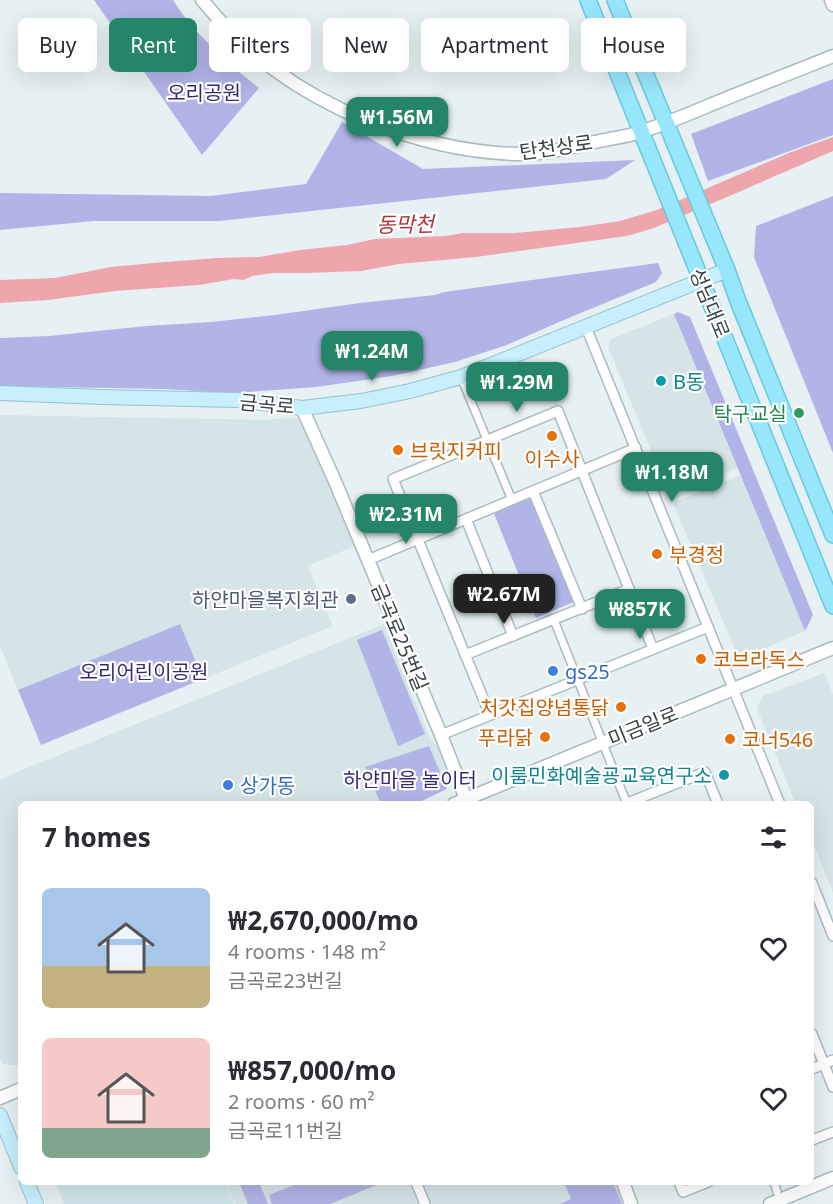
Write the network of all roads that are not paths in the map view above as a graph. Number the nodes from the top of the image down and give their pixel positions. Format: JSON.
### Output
{"nodes":[{"id":1,"x":202,"y":0,"type":"edge"},
{"id":2,"x":588,"y":0,"type":"edge"},
{"id":3,"x":615,"y":0,"type":"edge"},
{"id":4,"x":831,"y":0,"type":"edge"},
{"id":5,"x":833,"y":5,"type":"edge"},
{"id":6,"x":833,"y":56,"type":"edge"},
{"id":7,"x":665,"y":123,"type":"junction"},
{"id":8,"x":642,"y":132,"type":"junction"},
{"id":9,"x":727,"y":270,"type":"junction"},
{"id":10,"x":700,"y":280,"type":"junction"},
{"id":11,"x":586,"y":327,"type":"junction"},
{"id":12,"x":461,"y":376,"type":"junction"},
{"id":13,"x":0,"y":393,"type":"edge"},
{"id":14,"x":302,"y":408,"type":"junction"},
{"id":15,"x":487,"y":440,"type":"junction"},
{"id":16,"x":636,"y":448,"type":"junction"},
{"id":17,"x":581,"y":471,"type":"junction"},
{"id":18,"x":533,"y":491,"type":"junction"},
{"id":19,"x":512,"y":500,"type":"junction"},
{"id":20,"x":466,"y":519,"type":"junction"},
{"id":21,"x":833,"y":535,"type":"edge"},
{"id":22,"x":418,"y":540,"type":"junction"},
{"id":23,"x":368,"y":560,"type":"junction"},
{"id":24,"x":629,"y":589,"type":"junction"},
{"id":25,"x":833,"y":606,"type":"edge"},
{"id":26,"x":582,"y":609,"type":"junction"},
{"id":27,"x":554,"y":620,"type":"junction"},
{"id":28,"x":708,"y":627,"type":"junction"},
{"id":29,"x":513,"y":636,"type":"junction"},
{"id":30,"x":833,"y":648,"type":"edge"},
{"id":31,"x":653,"y":649,"type":"junction"},
{"id":32,"x":465,"y":656,"type":"junction"},
{"id":33,"x":580,"y":679,"type":"junction"},
{"id":34,"x":733,"y":689,"type":"junction"},
{"id":35,"x":490,"y":715,"type":"junction"},
{"id":36,"x":441,"y":735,"type":"junction"},
{"id":37,"x":602,"y":742,"type":"junction"},
{"id":38,"x":467,"y":801,"type":"edge"},
{"id":39,"x":625,"y":801,"type":"edge"},
{"id":40,"x":633,"y":801,"type":"edge"},
{"id":41,"x":717,"y":801,"type":"edge"},
{"id":42,"x":779,"y":801,"type":"edge"},
{"id":43,"x":814,"y":888,"type":"edge"},
{"id":44,"x":833,"y":936,"type":"edge"},
{"id":45,"x":814,"y":1038,"type":"edge"},
{"id":46,"x":828,"y":1062,"type":"edge"},
{"id":47,"x":814,"y":1068,"type":"edge"},
{"id":48,"x":833,"y":1088,"type":"edge"},
{"id":49,"x":18,"y":1090,"type":"edge"},
{"id":50,"x":0,"y":1098,"type":"edge"},
{"id":51,"x":0,"y":1115,"type":"edge"},
{"id":52,"x":833,"y":1132,"type":"edge"},
{"id":53,"x":814,"y":1139,"type":"edge"},
{"id":54,"x":18,"y":1160,"type":"edge"},
{"id":55,"x":833,"y":1178,"type":"edge"},
{"id":56,"x":28,"y":1185,"type":"edge"},
{"id":57,"x":417,"y":1185,"type":"edge"},
{"id":58,"x":623,"y":1185,"type":"edge"},
{"id":59,"x":680,"y":1185,"type":"edge"},
{"id":60,"x":700,"y":1185,"type":"edge"},
{"id":61,"x":775,"y":1185,"type":"edge"},
{"id":62,"x":777,"y":1192,"type":"dead end"},
{"id":63,"x":36,"y":1204,"type":"edge"},
{"id":64,"x":425,"y":1204,"type":"edge"},
{"id":65,"x":631,"y":1204,"type":"edge"},
{"id":66,"x":770,"y":1204,"type":"edge"}],
"edges":[{"from":1,"to":8,"type":"street","name":"탄천상로"},
{"from":2,"to":8,"type":"main road","name":"성남대로"},
{"from":3,"to":7,"type":"main road","name":"성남대로"},
{"from":4,"to":5,"type":"street"},
{"from":6,"to":7,"type":"street","name":"탄천상로"},
{"from":7,"to":8,"type":"street","name":"탄천상로"},
{"from":7,"to":9,"type":"main road","name":"성남대로"},
{"from":8,"to":10,"type":"main road","name":"성남대로"},
{"from":9,"to":10,"type":"main road","name":"금곡로"},
{"from":9,"to":21,"type":"main road","name":"성남대로"},
{"from":10,"to":11,"type":"main road","name":"금곡로"},
{"from":10,"to":25,"type":"main road","name":"성남대로"},
{"from":11,"to":12,"type":"main road","name":"금곡로"},
{"from":11,"to":16,"type":"street"},
{"from":12,"to":14,"type":"main road","name":"금곡로"},
{"from":12,"to":15,"type":"street"},
{"from":13,"to":14,"type":"main road","name":"금곡로"},
{"from":14,"to":23,"type":"street","name":"금곡로25번길"},
{"from":15,"to":17,"type":"street"},
{"from":15,"to":19,"type":"street"},
{"from":15,"to":22,"type":"street"},
{"from":16,"to":17,"type":"street"},
{"from":16,"to":28,"type":"street"},
{"from":17,"to":18,"type":"street"},
{"from":17,"to":24,"type":"street"},
{"from":18,"to":19,"type":"street"},
{"from":18,"to":26,"type":"street"},
{"from":19,"to":20,"type":"street"},
{"from":20,"to":22,"type":"street"},
{"from":20,"to":29,"type":"street"},
{"from":22,"to":23,"type":"street"},
{"from":22,"to":32,"type":"street"},
{"from":23,"to":36,"type":"street","name":"금곡로25번길"},
{"from":24,"to":26,"type":"street"},
{"from":24,"to":31,"type":"street"},
{"from":26,"to":27,"type":"street"},
{"from":27,"to":29,"type":"street"},
{"from":27,"to":33,"type":"street"},
{"from":28,"to":31,"type":"street"},
{"from":28,"to":34,"type":"street"},
{"from":29,"to":32,"type":"street"},
{"from":30,"to":34,"type":"street","name":"미금일로"},
{"from":31,"to":33,"type":"street"},
{"from":32,"to":35,"type":"street"},
{"from":33,"to":35,"type":"street"},
{"from":33,"to":37,"type":"street"},
{"from":34,"to":37,"type":"street","name":"미금일로"},
{"from":34,"to":42,"type":"street"},
{"from":35,"to":36,"type":"street"},
{"from":36,"to":38,"type":"street","name":"금곡로25번길"},
{"from":37,"to":38,"type":"street","name":"미금일로"},
{"from":37,"to":39,"type":"street"},
{"from":40,"to":41,"type":"street"},
{"from":43,"to":44,"type":"street"},
{"from":45,"to":46,"type":"street"},
{"from":46,"to":47,"type":"street"},
{"from":46,"to":48,"type":"street"},
{"from":49,"to":50,"type":"street"},
{"from":51,"to":54,"type":"main road"},
{"from":52,"to":53,"type":"street"},
{"from":55,"to":66,"type":"street"},
{"from":56,"to":63,"type":"main road"},
{"from":57,"to":64,"type":"street"},
{"from":58,"to":65,"type":"street"},
{"from":59,"to":60,"type":"street"},
{"from":61,"to":62,"type":"street"}]}
